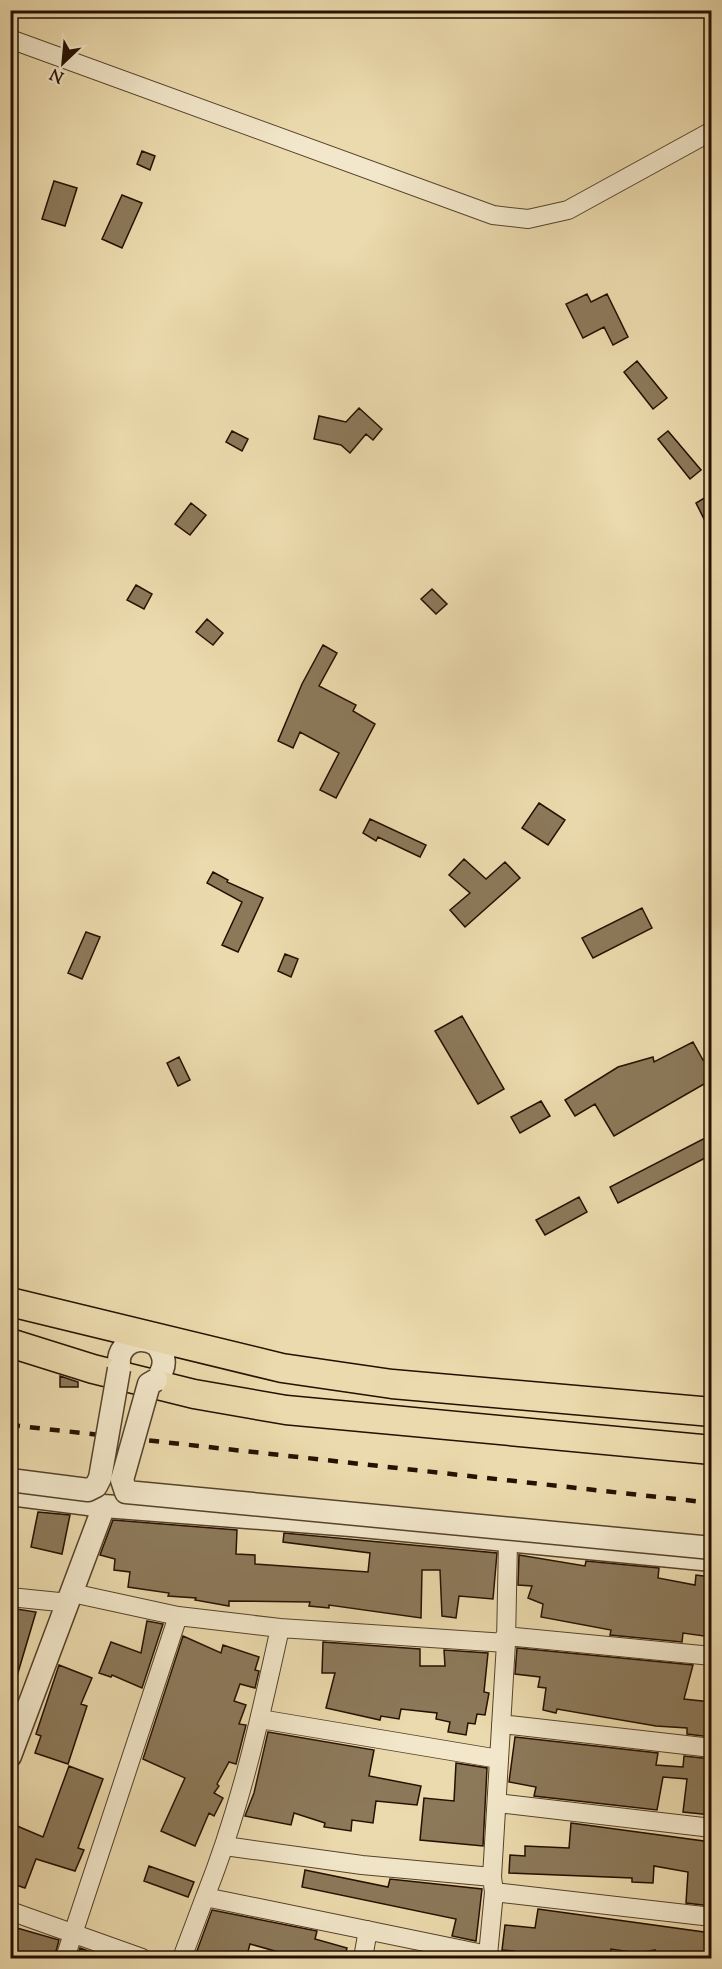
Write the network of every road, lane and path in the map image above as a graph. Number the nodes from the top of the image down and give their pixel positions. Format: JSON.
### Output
{"nodes":[{"id":1,"x":10,"y":39,"type":"edge"},
{"id":2,"x":711,"y":131,"type":"edge"},
{"id":3,"x":10,"y":1302,"type":"edge"},
{"id":4,"x":10,"y":1314,"type":"edge"},
{"id":5,"x":10,"y":1333,"type":"edge"},
{"id":6,"x":135,"y":1340,"type":"junction"},
{"id":7,"x":10,"y":1343,"type":"edge"},
{"id":8,"x":162,"y":1351,"type":"junction"},
{"id":9,"x":118,"y":1365,"type":"junction"},
{"id":10,"x":155,"y":1379,"type":"junction"},
{"id":11,"x":711,"y":1412,"type":"edge"},
{"id":12,"x":711,"y":1419,"type":"edge"},
{"id":13,"x":711,"y":1440,"type":"edge"},
{"id":14,"x":711,"y":1450,"type":"edge"},
{"id":15,"x":10,"y":1480,"type":"edge"},
{"id":16,"x":10,"y":1494,"type":"edge"},
{"id":17,"x":104,"y":1506,"type":"junction"},
{"id":18,"x":508,"y":1541,"type":"junction"},
{"id":19,"x":711,"y":1548,"type":"edge"},
{"id":20,"x":711,"y":1560,"type":"edge"},
{"id":21,"x":10,"y":1597,"type":"edge"},
{"id":22,"x":70,"y":1598,"type":"junction"},
{"id":23,"x":178,"y":1616,"type":"junction"},
{"id":24,"x":280,"y":1628,"type":"junction"},
{"id":25,"x":506,"y":1639,"type":"junction"},
{"id":26,"x":711,"y":1656,"type":"edge"},
{"id":27,"x":260,"y":1719,"type":"junction"},
{"id":28,"x":501,"y":1724,"type":"junction"},
{"id":29,"x":711,"y":1748,"type":"edge"},
{"id":30,"x":10,"y":1756,"type":"edge"},
{"id":31,"x":499,"y":1759,"type":"junction"},
{"id":32,"x":497,"y":1803,"type":"junction"},
{"id":33,"x":711,"y":1828,"type":"edge"},
{"id":34,"x":225,"y":1846,"type":"junction"},
{"id":35,"x":493,"y":1885,"type":"junction"},
{"id":36,"x":205,"y":1897,"type":"junction"},
{"id":37,"x":10,"y":1911,"type":"edge"},
{"id":38,"x":711,"y":1917,"type":"edge"},
{"id":39,"x":368,"y":1930,"type":"junction"},
{"id":40,"x":74,"y":1934,"type":"junction"},
{"id":41,"x":488,"y":1957,"type":"edge"},
{"id":42,"x":65,"y":1959,"type":"edge"},
{"id":43,"x":142,"y":1959,"type":"edge"},
{"id":44,"x":182,"y":1959,"type":"edge"},
{"id":45,"x":363,"y":1959,"type":"edge"}],
"edges":[{"from":1,"to":2,"type":"street"},
{"from":3,"to":11,"type":"main road"},
{"from":4,"to":6,"type":"street"},
{"from":5,"to":9,"type":"street"},
{"from":6,"to":8,"type":"street"},
{"from":6,"to":9,"type":"street"},
{"from":7,"to":14,"type":"main road"},
{"from":8,"to":10,"type":"street"},
{"from":8,"to":12,"type":"street"},
{"from":9,"to":10,"type":"street"},
{"from":9,"to":15,"type":"street","bridge":true},
{"from":10,"to":13,"type":"street"},
{"from":10,"to":19,"type":"street","bridge":true},
{"from":16,"to":17,"type":"street"},
{"from":17,"to":18,"type":"street"},
{"from":17,"to":22,"type":"street"},
{"from":18,"to":20,"type":"street"},
{"from":18,"to":25,"type":"street"},
{"from":21,"to":22,"type":"street"},
{"from":22,"to":23,"type":"street"},
{"from":22,"to":30,"type":"street"},
{"from":23,"to":24,"type":"street"},
{"from":23,"to":40,"type":"street"},
{"from":24,"to":25,"type":"street"},
{"from":24,"to":27,"type":"street"},
{"from":25,"to":26,"type":"street"},
{"from":25,"to":28,"type":"street"},
{"from":27,"to":31,"type":"street"},
{"from":27,"to":34,"type":"street"},
{"from":28,"to":29,"type":"street"},
{"from":28,"to":31,"type":"street"},
{"from":31,"to":32,"type":"street"},
{"from":32,"to":33,"type":"street"},
{"from":32,"to":35,"type":"street"},
{"from":34,"to":35,"type":"street"},
{"from":34,"to":36,"type":"street"},
{"from":35,"to":38,"type":"street"},
{"from":35,"to":41,"type":"street"},
{"from":36,"to":39,"type":"street"},
{"from":36,"to":44,"type":"street"},
{"from":37,"to":40,"type":"street"},
{"from":39,"to":41,"type":"street"},
{"from":39,"to":45,"type":"street"},
{"from":40,"to":42,"type":"street"},
{"from":40,"to":43,"type":"street"}]}
